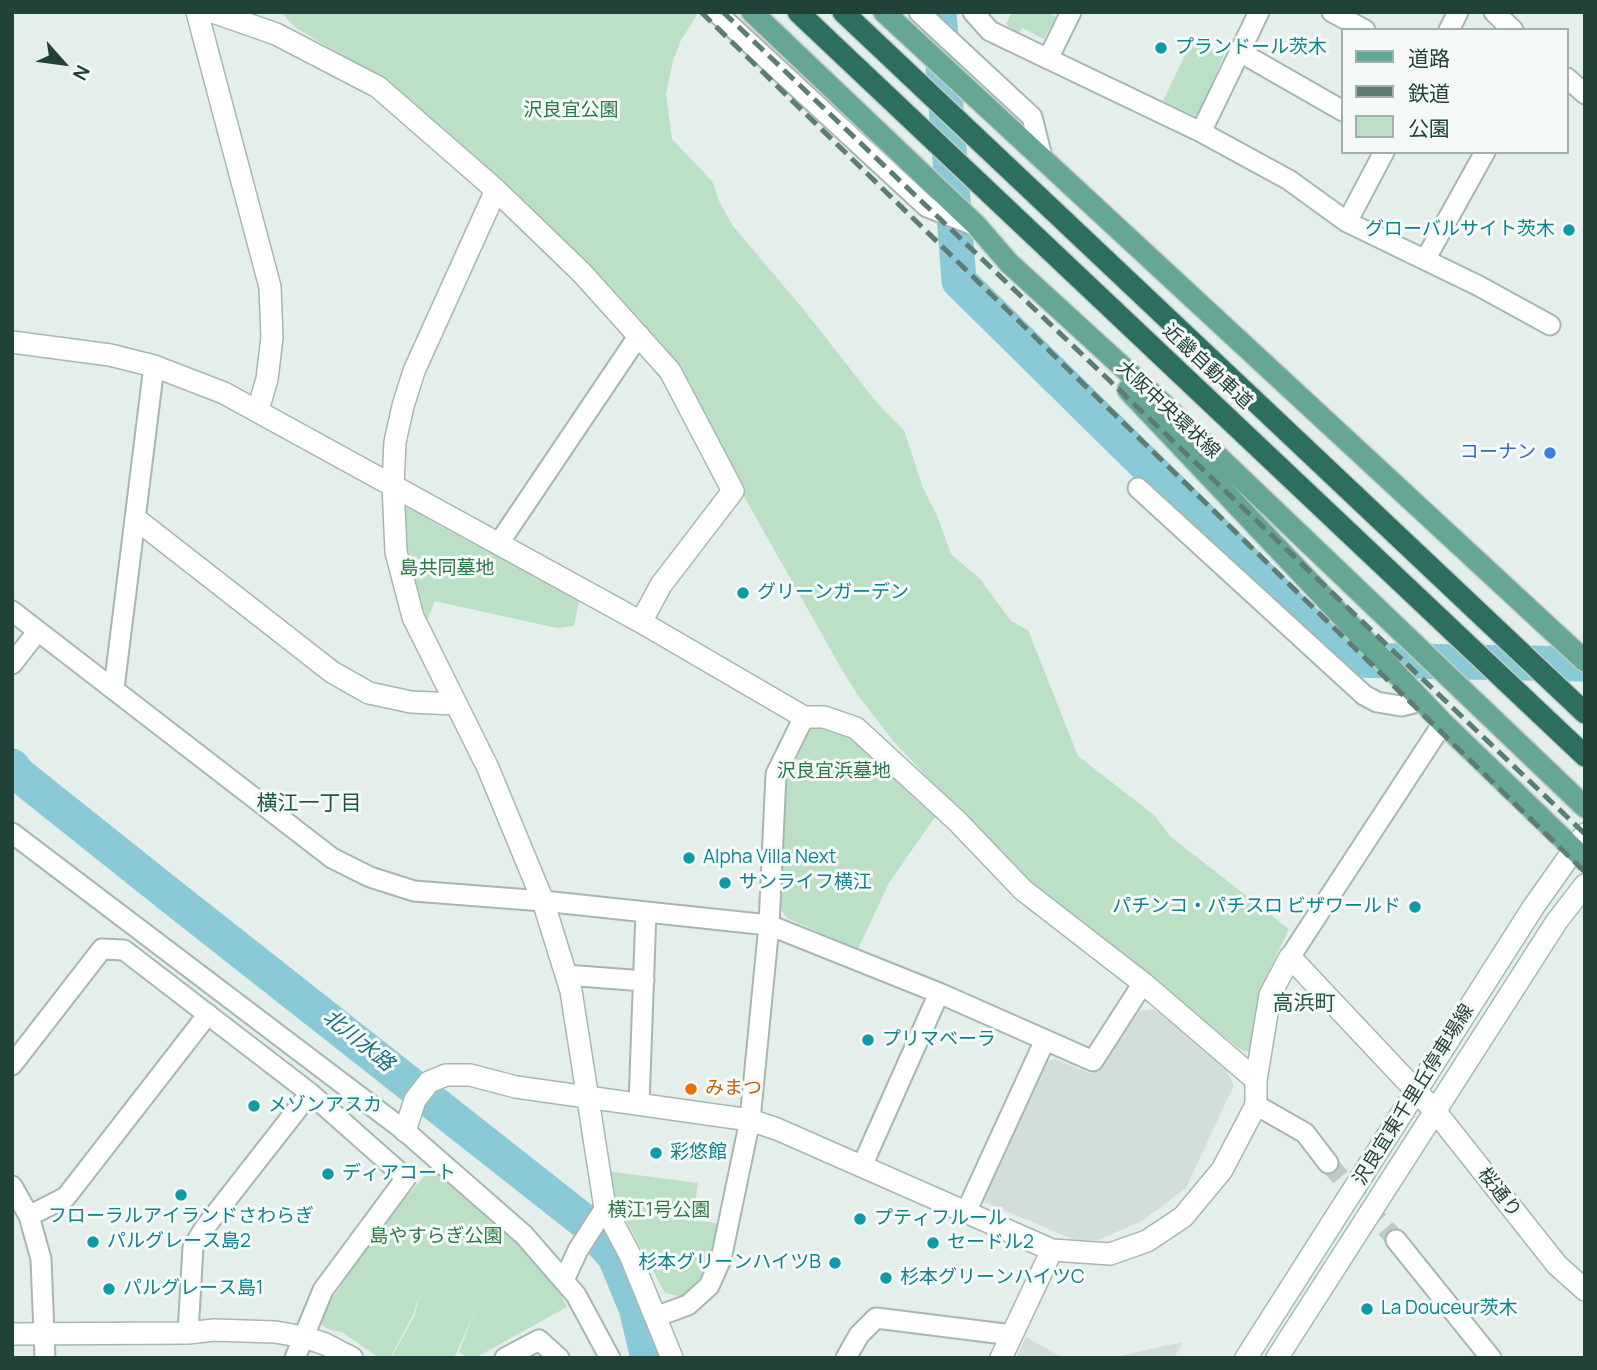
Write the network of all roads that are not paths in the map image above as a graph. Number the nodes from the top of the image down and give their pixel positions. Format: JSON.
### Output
{"nodes":[{"id":1,"x":197,"y":12,"type":"edge"},
{"id":2,"x":213,"y":12,"type":"edge"},
{"id":3,"x":716,"y":12,"type":"edge"},
{"id":4,"x":752,"y":12,"type":"edge"},
{"id":5,"x":798,"y":12,"type":"edge"},
{"id":6,"x":844,"y":12,"type":"edge"},
{"id":7,"x":919,"y":12,"type":"edge"},
{"id":8,"x":972,"y":12,"type":"edge"},
{"id":9,"x":1071,"y":12,"type":"edge"},
{"id":10,"x":1259,"y":12,"type":"edge"},
{"id":11,"x":1332,"y":12,"type":"edge"},
{"id":12,"x":1458,"y":12,"type":"edge"},
{"id":13,"x":1494,"y":12,"type":"edge"},
{"id":14,"x":889,"y":16,"type":"edge"},
{"id":15,"x":1361,"y":28,"type":"edge"},
{"id":16,"x":1450,"y":28,"type":"edge"},
{"id":17,"x":1511,"y":28,"type":"edge"},
{"id":18,"x":1240,"y":52,"type":"junction"},
{"id":19,"x":1048,"y":59,"type":"junction"},
{"id":20,"x":1569,"y":80,"type":"edge"},
{"id":21,"x":1585,"y":94,"type":"edge"},
{"id":22,"x":1342,"y":110,"type":"edge"},
{"id":23,"x":1201,"y":132,"type":"junction"},
{"id":24,"x":1383,"y":154,"type":"edge"},
{"id":25,"x":1484,"y":154,"type":"edge"},
{"id":26,"x":1042,"y":158,"type":"junction"},
{"id":27,"x":496,"y":190,"type":"junction"},
{"id":28,"x":1347,"y":222,"type":"junction"},
{"id":29,"x":977,"y":226,"type":"junction"},
{"id":30,"x":1425,"y":260,"type":"junction"},
{"id":31,"x":1009,"y":263,"type":"junction"},
{"id":32,"x":1550,"y":325,"type":"dead end"},
{"id":33,"x":639,"y":335,"type":"junction"},
{"id":34,"x":12,"y":342,"type":"edge"},
{"id":35,"x":154,"y":366,"type":"junction"},
{"id":36,"x":258,"y":410,"type":"junction"},
{"id":37,"x":393,"y":485,"type":"junction"},
{"id":38,"x":1138,"y":488,"type":"dead end"},
{"id":39,"x":136,"y":519,"type":"junction"},
{"id":40,"x":499,"y":543,"type":"junction"},
{"id":41,"x":12,"y":611,"type":"edge"},
{"id":42,"x":641,"y":622,"type":"junction"},
{"id":43,"x":37,"y":631,"type":"junction"},
{"id":44,"x":1585,"y":661,"type":"edge"},
{"id":45,"x":12,"y":664,"type":"edge"},
{"id":46,"x":114,"y":688,"type":"junction"},
{"id":47,"x":1422,"y":701,"type":"junction"},
{"id":48,"x":455,"y":704,"type":"junction"},
{"id":49,"x":1585,"y":713,"type":"edge"},
{"id":50,"x":804,"y":717,"type":"junction"},
{"id":51,"x":1443,"y":723,"type":"junction"},
{"id":52,"x":1585,"y":756,"type":"edge"},
{"id":53,"x":1585,"y":807,"type":"edge"},
{"id":54,"x":12,"y":833,"type":"edge"},
{"id":55,"x":1581,"y":848,"type":"edge"},
{"id":56,"x":1585,"y":885,"type":"edge"},
{"id":57,"x":542,"y":901,"type":"junction"},
{"id":58,"x":646,"y":912,"type":"junction"},
{"id":59,"x":769,"y":925,"type":"junction"},
{"id":60,"x":1290,"y":957,"type":"junction"},
{"id":61,"x":566,"y":975,"type":"junction"},
{"id":62,"x":644,"y":981,"type":"junction"},
{"id":63,"x":1143,"y":984,"type":"junction"},
{"id":64,"x":939,"y":993,"type":"junction"},
{"id":65,"x":208,"y":1014,"type":"junction"},
{"id":66,"x":1045,"y":1040,"type":"junction"},
{"id":67,"x":12,"y":1065,"type":"edge"},
{"id":68,"x":1256,"y":1080,"type":"junction"},
{"id":69,"x":1418,"y":1091,"type":"junction"},
{"id":70,"x":310,"y":1093,"type":"junction"},
{"id":71,"x":589,"y":1098,"type":"junction"},
{"id":72,"x":639,"y":1104,"type":"junction"},
{"id":73,"x":1256,"y":1105,"type":"junction"},
{"id":74,"x":1435,"y":1111,"type":"junction"},
{"id":75,"x":750,"y":1120,"type":"junction"},
{"id":76,"x":405,"y":1131,"type":"junction"},
{"id":77,"x":1328,"y":1163,"type":"tunnel mouth"},
{"id":78,"x":862,"y":1166,"type":"junction"},
{"id":79,"x":12,"y":1186,"type":"edge"},
{"id":80,"x":605,"y":1208,"type":"junction"},
{"id":81,"x":966,"y":1212,"type":"junction"},
{"id":82,"x":29,"y":1216,"type":"junction"},
{"id":83,"x":1396,"y":1240,"type":"tunnel mouth"},
{"id":84,"x":1052,"y":1250,"type":"junction"},
{"id":85,"x":564,"y":1280,"type":"junction"},
{"id":86,"x":1585,"y":1290,"type":"edge"},
{"id":87,"x":655,"y":1317,"type":"junction"},
{"id":88,"x":45,"y":1333,"type":"junction"},
{"id":89,"x":188,"y":1333,"type":"junction"},
{"id":90,"x":12,"y":1334,"type":"edge"},
{"id":91,"x":1012,"y":1335,"type":"junction"},
{"id":92,"x":304,"y":1337,"type":"junction"},
{"id":93,"x":45,"y":1358,"type":"edge"},
{"id":94,"x":295,"y":1358,"type":"edge"},
{"id":95,"x":352,"y":1358,"type":"edge"},
{"id":96,"x":505,"y":1358,"type":"edge"},
{"id":97,"x":559,"y":1358,"type":"edge"},
{"id":98,"x":610,"y":1358,"type":"edge"},
{"id":99,"x":672,"y":1358,"type":"edge"},
{"id":100,"x":846,"y":1358,"type":"edge"},
{"id":101,"x":1001,"y":1358,"type":"edge"},
{"id":102,"x":1246,"y":1358,"type":"edge"},
{"id":103,"x":1277,"y":1358,"type":"edge"},
{"id":104,"x":1491,"y":1358,"type":"edge"}],
"edges":[{"from":1,"to":36,"type":"street"},
{"from":2,"to":27,"type":"street"},
{"from":3,"to":29,"type":"street"},
{"from":4,"to":29,"type":"main road","name":"大阪中央環状線"},
{"from":5,"to":52,"type":"highway","name":"近畿自動車道"},
{"from":6,"to":49,"type":"highway","name":"近畿自動車道"},
{"from":7,"to":26,"type":"street"},
{"from":8,"to":19,"type":"street"},
{"from":9,"to":19,"type":"street"},
{"from":10,"to":18,"type":"street"},
{"from":11,"to":15,"type":"street"},
{"from":12,"to":16,"type":"street"},
{"from":13,"to":17,"type":"street"},
{"from":14,"to":26,"type":"main road"},
{"from":18,"to":22,"type":"street"},
{"from":18,"to":23,"type":"street"},
{"from":19,"to":23,"type":"street"},
{"from":20,"to":21,"type":"street"},
{"from":23,"to":28,"type":"street"},
{"from":24,"to":28,"type":"street"},
{"from":25,"to":30,"type":"street"},
{"from":26,"to":44,"type":"main road"},
{"from":27,"to":33,"type":"street"},
{"from":27,"to":37,"type":"street"},
{"from":28,"to":30,"type":"street"},
{"from":29,"to":31,"type":"main road","name":"大阪中央環状線"},
{"from":30,"to":32,"type":"street"},
{"from":31,"to":47,"type":"main road"},
{"from":31,"to":53,"type":"main road","name":"大阪中央環状線"},
{"from":33,"to":40,"type":"street"},
{"from":33,"to":42,"type":"street"},
{"from":34,"to":35,"type":"street"},
{"from":35,"to":36,"type":"street"},
{"from":35,"to":39,"type":"street"},
{"from":36,"to":37,"type":"street"},
{"from":37,"to":40,"type":"street"},
{"from":37,"to":48,"type":"street"},
{"from":38,"to":47,"type":"street"},
{"from":39,"to":46,"type":"street"},
{"from":39,"to":48,"type":"street"},
{"from":40,"to":42,"type":"street"},
{"from":41,"to":43,"type":"street"},
{"from":42,"to":50,"type":"street"},
{"from":43,"to":45,"type":"street"},
{"from":43,"to":46,"type":"street"},
{"from":46,"to":57,"type":"street"},
{"from":47,"to":51,"type":"main road"},
{"from":48,"to":57,"type":"street"},
{"from":50,"to":59,"type":"street"},
{"from":50,"to":63,"type":"street"},
{"from":51,"to":55,"type":"main road"},
{"from":51,"to":60,"type":"street"},
{"from":54,"to":76,"type":"street"},
{"from":55,"to":69,"type":"street","name":"沢良宜東千里丘停車場線"},
{"from":56,"to":74,"type":"street","name":"沢良宜東千里丘停車場線"},
{"from":57,"to":58,"type":"street"},
{"from":57,"to":61,"type":"street"},
{"from":58,"to":59,"type":"street"},
{"from":58,"to":62,"type":"street"},
{"from":59,"to":64,"type":"street"},
{"from":59,"to":75,"type":"street"},
{"from":60,"to":68,"type":"street"},
{"from":60,"to":69,"type":"street","name":"桜通り"},
{"from":61,"to":62,"type":"street"},
{"from":61,"to":71,"type":"street"},
{"from":62,"to":72,"type":"street"},
{"from":63,"to":66,"type":"street"},
{"from":63,"to":68,"type":"street"},
{"from":64,"to":66,"type":"street"},
{"from":64,"to":78,"type":"street"},
{"from":65,"to":67,"type":"street"},
{"from":65,"to":70,"type":"street"},
{"from":65,"to":82,"type":"street"},
{"from":66,"to":81,"type":"street"},
{"from":68,"to":73,"type":"street"},
{"from":69,"to":74,"type":"street","name":"桜通り"},
{"from":69,"to":102,"type":"street","name":"沢良宜東千里丘停車場線"},
{"from":70,"to":89,"type":"street"},
{"from":70,"to":92,"type":"street"},
{"from":71,"to":72,"type":"street"},
{"from":71,"to":76,"type":"street"},
{"from":71,"to":80,"type":"street"},
{"from":72,"to":75,"type":"street"},
{"from":73,"to":77,"type":"street"},
{"from":73,"to":84,"type":"street"},
{"from":74,"to":86,"type":"street","name":"桜通り"},
{"from":74,"to":103,"type":"street","name":"沢良宜東千里丘停車場線"},
{"from":75,"to":78,"type":"street"},
{"from":75,"to":87,"type":"street"},
{"from":76,"to":85,"type":"street"},
{"from":78,"to":81,"type":"street"},
{"from":79,"to":82,"type":"street"},
{"from":80,"to":85,"type":"street"},
{"from":80,"to":87,"type":"street"},
{"from":81,"to":84,"type":"street"},
{"from":82,"to":88,"type":"street"},
{"from":83,"to":104,"type":"street"},
{"from":84,"to":91,"type":"street"},
{"from":85,"to":98,"type":"street"},
{"from":87,"to":99,"type":"street"},
{"from":88,"to":89,"type":"street"},
{"from":88,"to":90,"type":"street"},
{"from":88,"to":93,"type":"street"},
{"from":89,"to":92,"type":"street"},
{"from":91,"to":100,"type":"street"},
{"from":91,"to":101,"type":"street"},
{"from":92,"to":94,"type":"street"},
{"from":92,"to":95,"type":"street"},
{"from":96,"to":97,"type":"street"}]}
